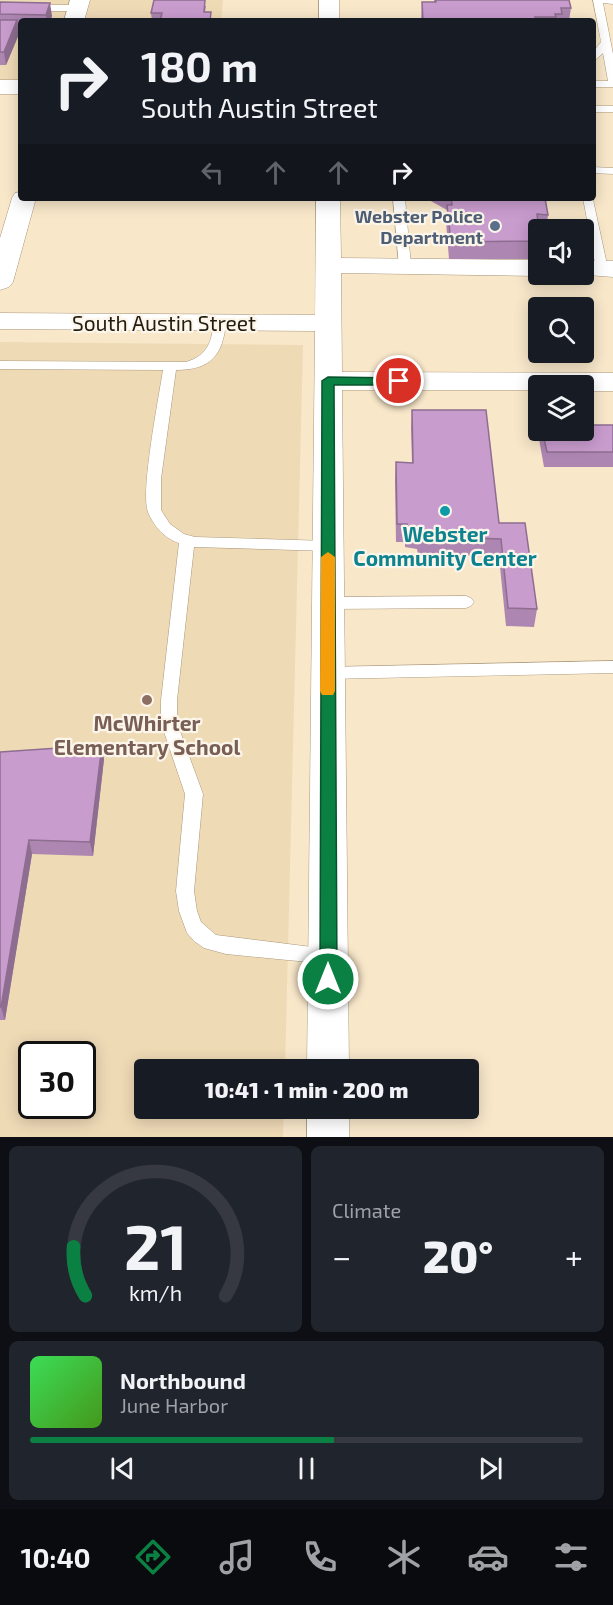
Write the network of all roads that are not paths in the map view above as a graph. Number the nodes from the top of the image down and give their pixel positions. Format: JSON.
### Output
{"nodes":[{"id":1,"x":329,"y":0,"type":"edge"},
{"id":2,"x":613,"y":1,"type":"edge"},
{"id":3,"x":0,"y":8,"type":"edge"},
{"id":4,"x":77,"y":10,"type":"edge"},
{"id":5,"x":329,"y":18,"type":"edge"},
{"id":6,"x":606,"y":42,"type":"junction"},
{"id":7,"x":596,"y":55,"type":"edge"},
{"id":8,"x":613,"y":83,"type":"edge"},
{"id":9,"x":596,"y":84,"type":"edge"},
{"id":10,"x":0,"y":87,"type":"edge"},
{"id":11,"x":18,"y":87,"type":"edge"},
{"id":12,"x":596,"y":109,"type":"edge"},
{"id":13,"x":613,"y":109,"type":"edge"},
{"id":14,"x":596,"y":170,"type":"edge"},
{"id":15,"x":613,"y":171,"type":"edge"},
{"id":16,"x":23,"y":201,"type":"edge"},
{"id":17,"x":328,"y":201,"type":"edge"},
{"id":18,"x":399,"y":201,"type":"edge"},
{"id":19,"x":589,"y":201,"type":"edge"},
{"id":20,"x":328,"y":265,"type":"junction"},
{"id":21,"x":405,"y":266,"type":"junction"},
{"id":22,"x":528,"y":268,"type":"edge"},
{"id":23,"x":599,"y":269,"type":"edge"},
{"id":24,"x":0,"y":282,"type":"edge"},
{"id":25,"x":0,"y":321,"type":"edge"},
{"id":26,"x":220,"y":322,"type":"junction"},
{"id":27,"x":328,"y":323,"type":"junction"},
{"id":28,"x":0,"y":365,"type":"edge"},
{"id":29,"x":170,"y":366,"type":"junction"},
{"id":30,"x":328,"y":381,"type":"junction"},
{"id":31,"x":613,"y":382,"type":"edge"},
{"id":32,"x":187,"y":540,"type":"junction"},
{"id":33,"x":328,"y":546,"type":"junction"},
{"id":34,"x":466,"y":602,"type":"dead end"},
{"id":35,"x":328,"y":603,"type":"junction"},
{"id":36,"x":613,"y":667,"type":"edge"},
{"id":37,"x":327,"y":673,"type":"junction"},
{"id":38,"x":328,"y":956,"type":"junction"},
{"id":39,"x":328,"y":1059,"type":"edge"},
{"id":40,"x":328,"y":1119,"type":"edge"},
{"id":41,"x":328,"y":1137,"type":"edge"}],
"edges":[{"from":1,"to":5,"type":"street"},
{"from":2,"to":6,"type":"lane"},
{"from":3,"to":4,"type":"lane"},
{"from":6,"to":7,"type":"lane"},
{"from":6,"to":8,"type":"lane"},
{"from":8,"to":9,"type":"lane"},
{"from":10,"to":11,"type":"street"},
{"from":12,"to":13,"type":"lane"},
{"from":14,"to":15,"type":"lane"},
{"from":16,"to":24,"type":"street"},
{"from":17,"to":20,"type":"street"},
{"from":18,"to":21,"type":"lane"},
{"from":19,"to":23,"type":"lane"},
{"from":20,"to":21,"type":"street"},
{"from":20,"to":27,"type":"street"},
{"from":21,"to":22,"type":"street"},
{"from":25,"to":26,"type":"street","name":"South Austin Street"},
{"from":26,"to":27,"type":"street","name":"South Austin Street"},
{"from":26,"to":29,"type":"lane"},
{"from":27,"to":30,"type":"street"},
{"from":28,"to":29,"type":"lane"},
{"from":29,"to":32,"type":"lane"},
{"from":30,"to":31,"type":"street"},
{"from":30,"to":33,"type":"street"},
{"from":32,"to":33,"type":"lane"},
{"from":32,"to":38,"type":"lane"},
{"from":33,"to":35,"type":"street"},
{"from":34,"to":35,"type":"lane"},
{"from":35,"to":37,"type":"street"},
{"from":36,"to":37,"type":"lane"},
{"from":37,"to":38,"type":"street"},
{"from":38,"to":39,"type":"street"},
{"from":40,"to":41,"type":"street"}]}
